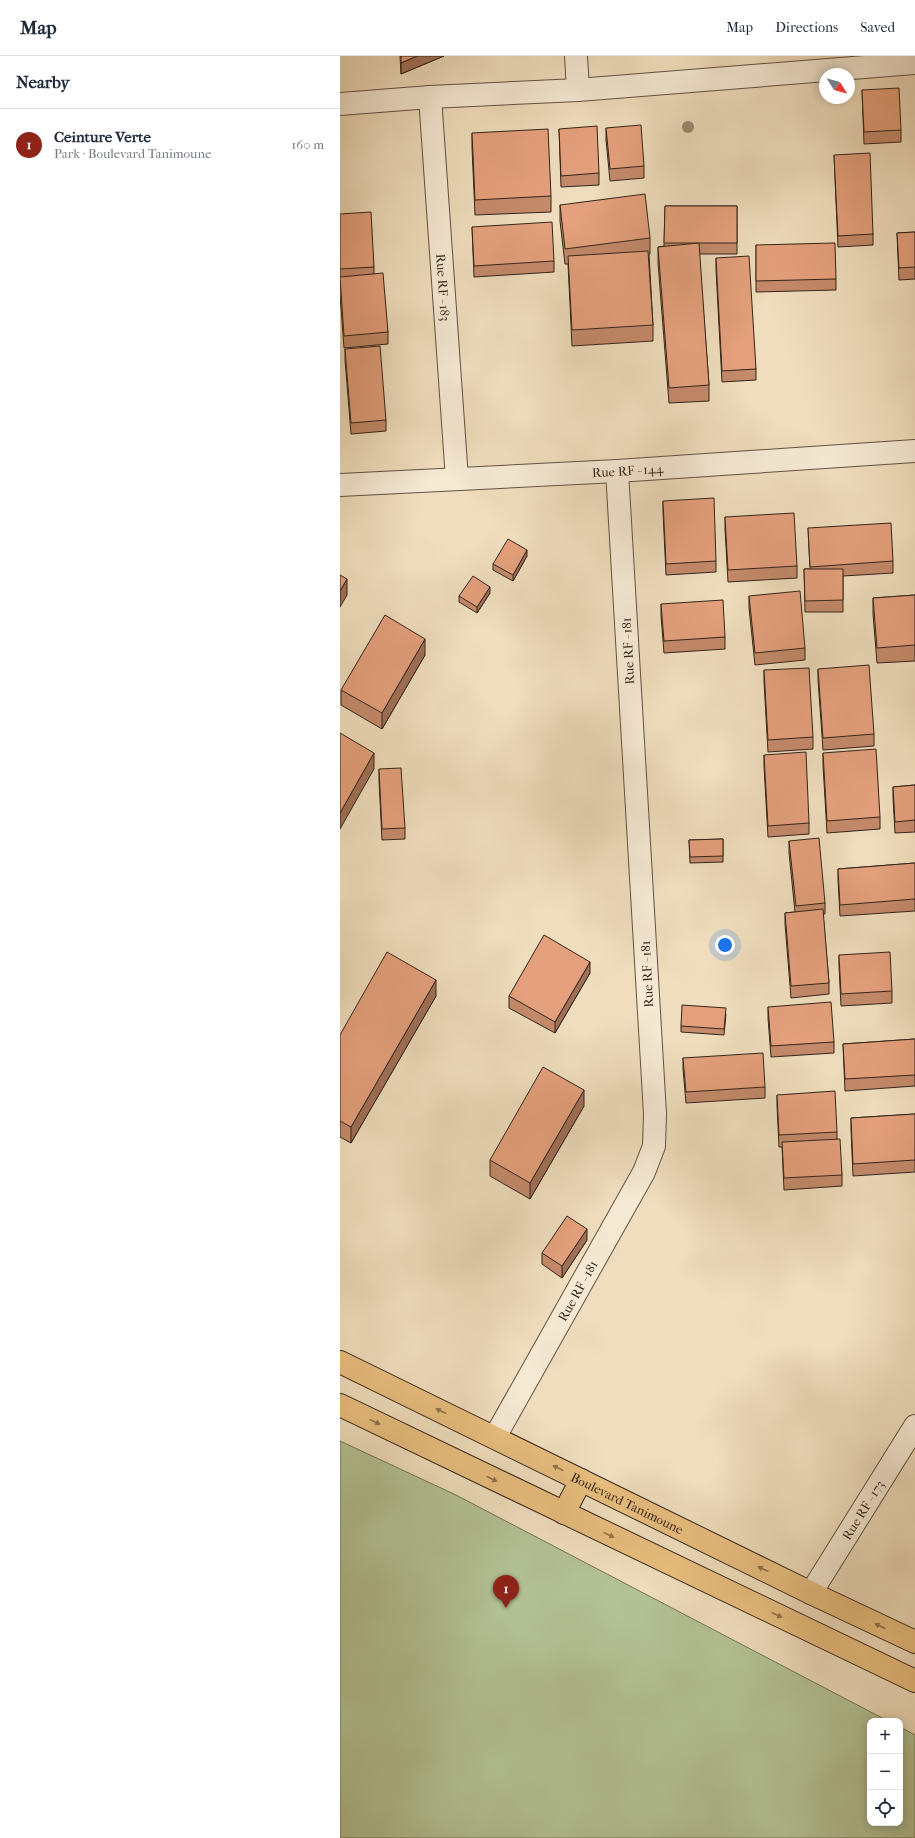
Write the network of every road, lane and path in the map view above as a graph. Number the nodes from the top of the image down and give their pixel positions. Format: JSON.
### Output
{"nodes":[{"id":1,"x":576,"y":56,"type":"edge"},
{"id":2,"x":915,"y":63,"type":"edge"},
{"id":3,"x":578,"y":90,"type":"junction"},
{"id":4,"x":430,"y":96,"type":"junction"},
{"id":5,"x":340,"y":104,"type":"edge"},
{"id":6,"x":915,"y":451,"type":"edge"},
{"id":7,"x":617,"y":471,"type":"junction"},
{"id":8,"x":457,"y":479,"type":"junction"},
{"id":9,"x":340,"y":485,"type":"edge"},
{"id":10,"x":340,"y":1362,"type":"edge"},
{"id":11,"x":340,"y":1405,"type":"edge"},
{"id":12,"x":915,"y":1426,"type":"edge"},
{"id":13,"x":495,"y":1437,"type":"junction"},
{"id":14,"x":581,"y":1480,"type":"junction"},
{"id":15,"x":564,"y":1513,"type":"junction"},
{"id":16,"x":811,"y":1593,"type":"junction"},
{"id":17,"x":915,"y":1642,"type":"edge"},
{"id":18,"x":915,"y":1681,"type":"edge"}],
"edges":[{"from":1,"to":3,"type":"street"},
{"from":2,"to":3,"type":"street"},
{"from":3,"to":4,"type":"street"},
{"from":4,"to":5,"type":"street"},
{"from":4,"to":8,"type":"street","name":"Rue RF - 183"},
{"from":6,"to":7,"type":"street","name":"Rue RF - 144"},
{"from":7,"to":8,"type":"street","name":"Rue RF - 144"},
{"from":7,"to":13,"type":"street","name":"Rue RF - 181"},
{"from":8,"to":9,"type":"street","name":"Rue RF - 144"},
{"from":13,"to":10,"type":"main road","name":"Boulevard Tanimoune","one_way":true},
{"from":11,"to":15,"type":"main road","one_way":true},
{"from":12,"to":16,"type":"street","name":"Rue RF - 173"},
{"from":14,"to":13,"type":"main road","name":"Boulevard Tanimoune","one_way":true},
{"from":14,"to":15,"type":"main road"},
{"from":16,"to":14,"type":"main road","name":"Boulevard Tanimoune","one_way":true},
{"from":15,"to":18,"type":"main road","one_way":true},
{"from":17,"to":16,"type":"main road","name":"Boulevard Tanimoune","one_way":true}]}
